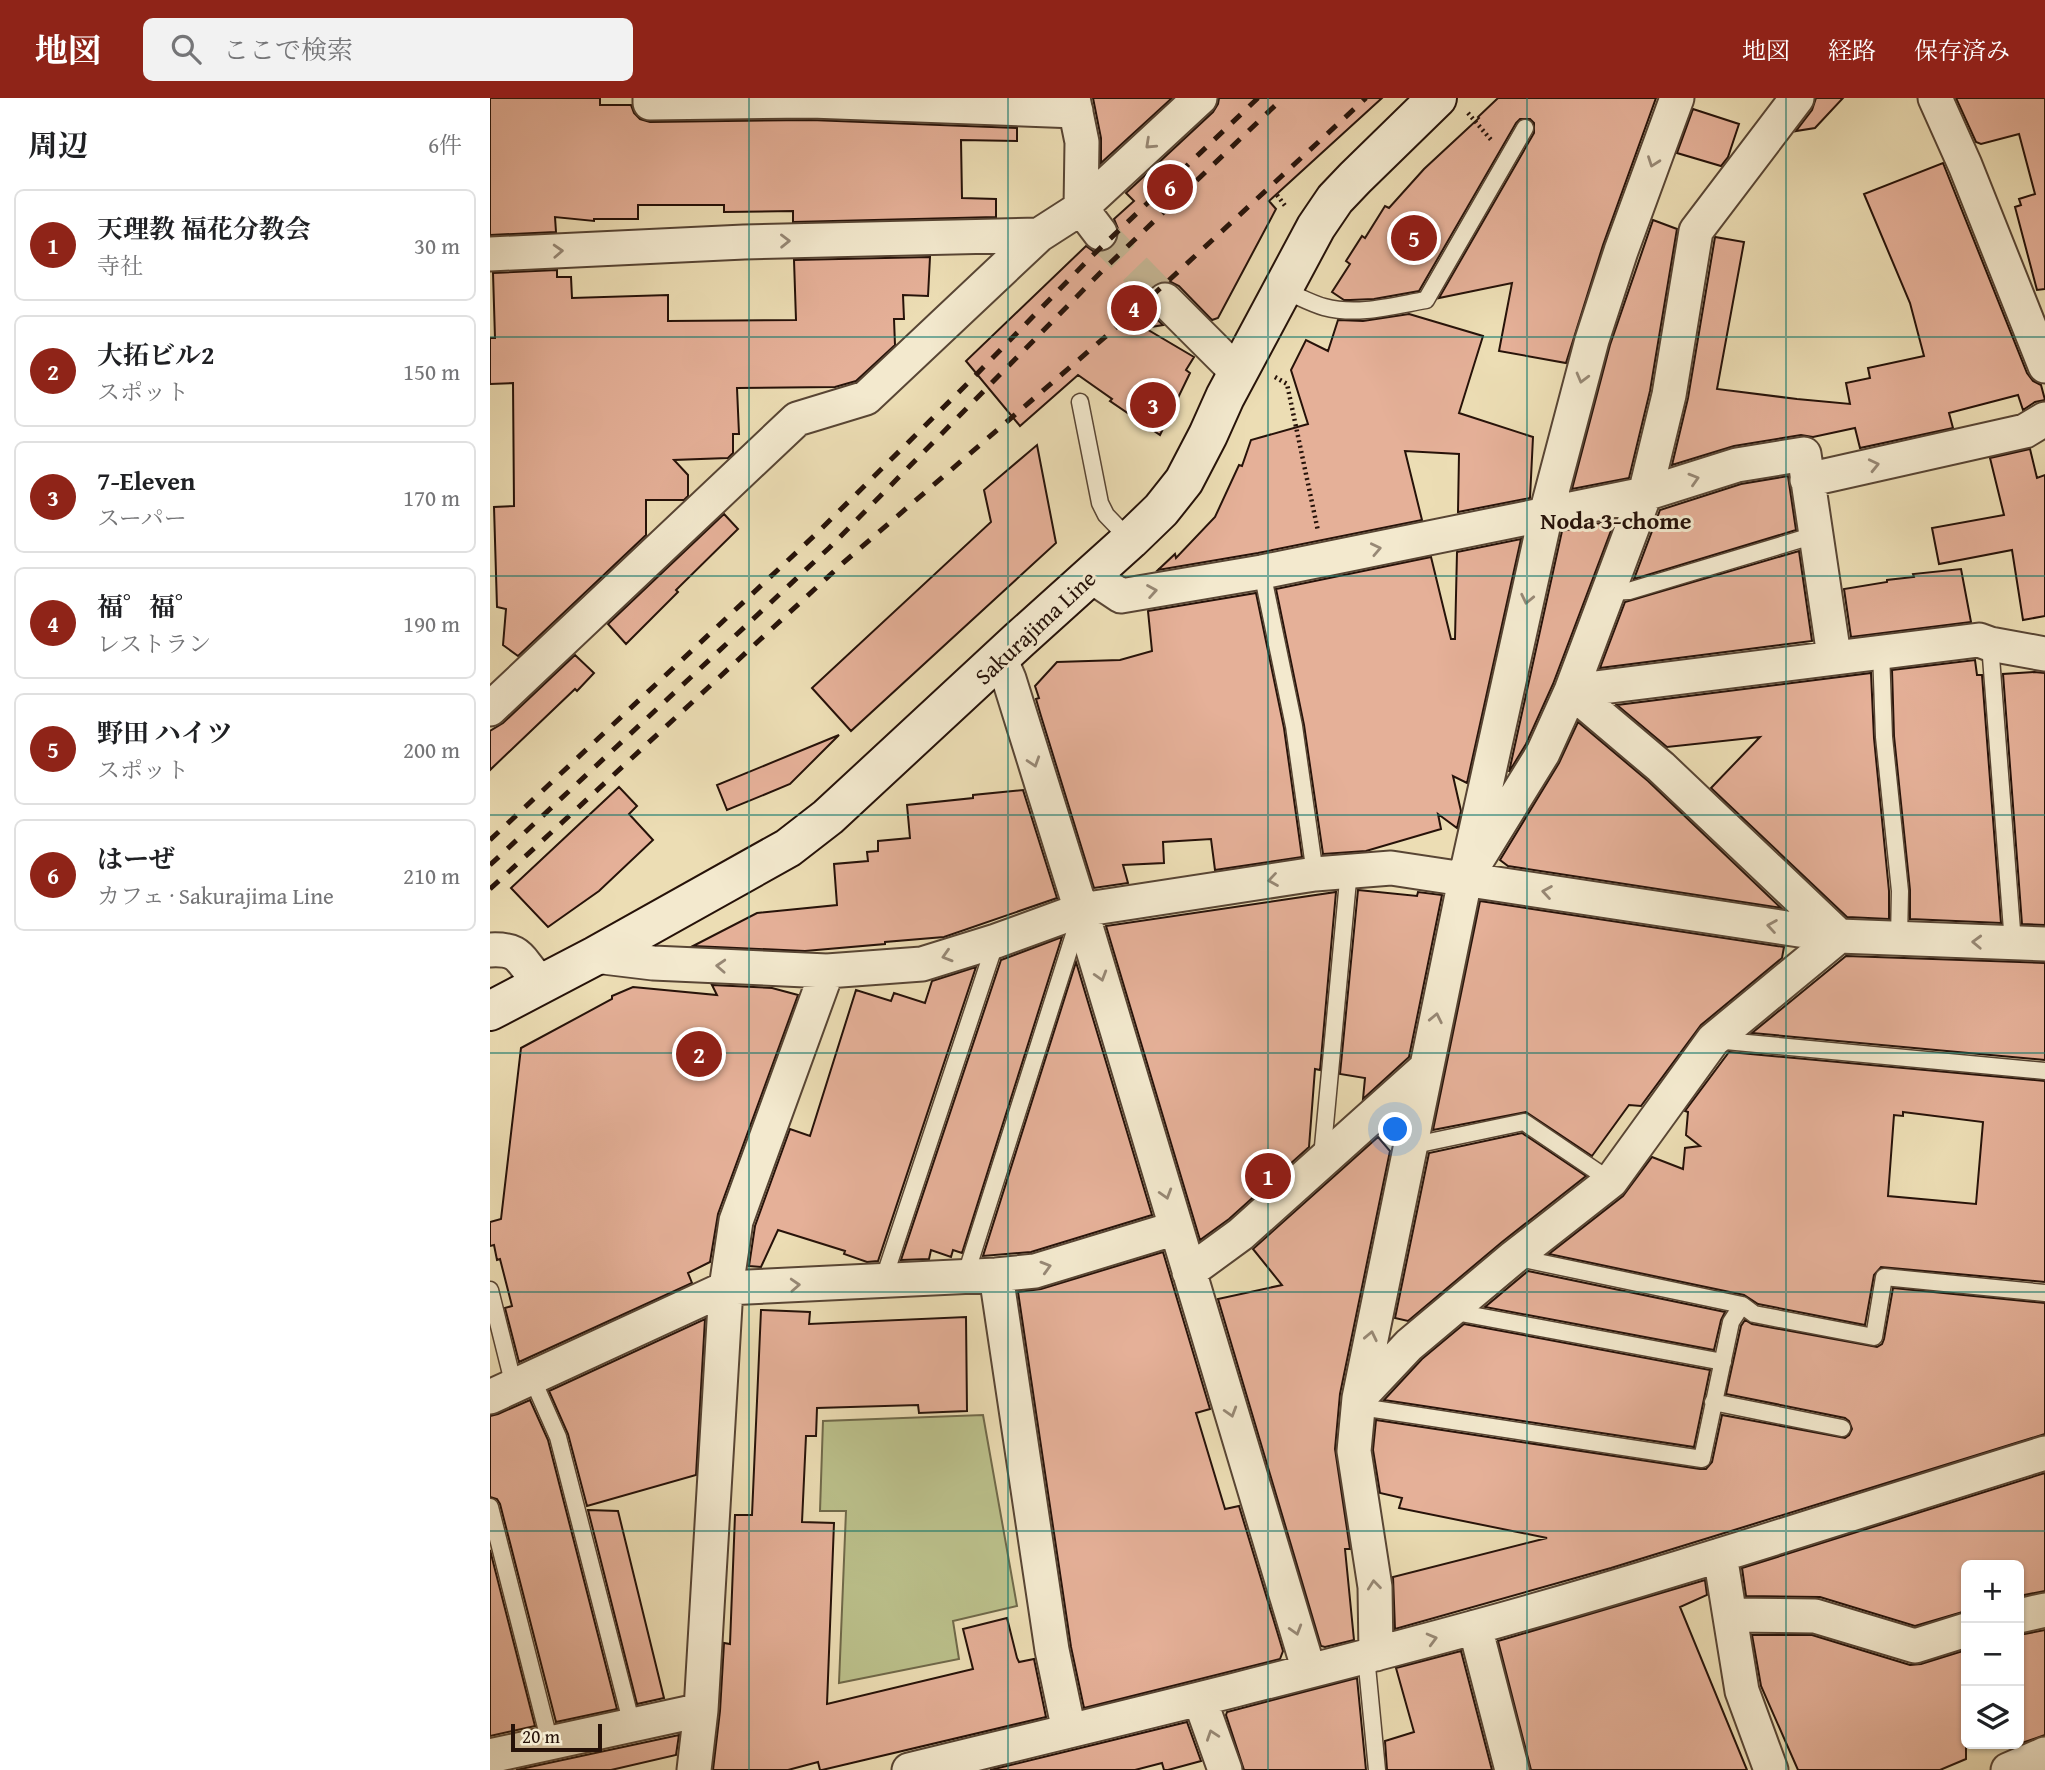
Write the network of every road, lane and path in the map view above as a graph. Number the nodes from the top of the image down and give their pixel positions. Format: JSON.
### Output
{"nodes":[{"id":1,"x":650,"y":98,"type":"edge"},
{"id":2,"x":1200,"y":98,"type":"edge"},
{"id":3,"x":1677,"y":98,"type":"edge"},
{"id":4,"x":1797,"y":98,"type":"edge"},
{"id":5,"x":1935,"y":98,"type":"edge"},
{"id":6,"x":1075,"y":105,"type":"edge"},
{"id":7,"x":1452,"y":105,"type":"edge"},
{"id":8,"x":1525,"y":128,"type":"dead end"},
{"id":9,"x":1507,"y":159,"type":"junction"},
{"id":10,"x":1277,"y":195,"type":"dead end"},
{"id":11,"x":1286,"y":207,"type":"dead end"},
{"id":12,"x":1091,"y":220,"type":"junction"},
{"id":13,"x":1039,"y":235,"type":"junction"},
{"id":14,"x":490,"y":254,"type":"edge"},
{"id":15,"x":1283,"y":290,"type":"junction"},
{"id":16,"x":1165,"y":300,"type":"tunnel mouth"},
{"id":17,"x":2045,"y":366,"type":"edge"},
{"id":18,"x":1257,"y":375,"type":"junction"},
{"id":19,"x":1080,"y":402,"type":"dead end"},
{"id":20,"x":2045,"y":419,"type":"edge"},
{"id":21,"x":1806,"y":467,"type":"junction"},
{"id":22,"x":1645,"y":494,"type":"junction"},
{"id":23,"x":1546,"y":514,"type":"junction"},
{"id":24,"x":1815,"y":535,"type":"junction"},
{"id":25,"x":1130,"y":540,"type":"junction"},
{"id":26,"x":1324,"y":559,"type":"junction"},
{"id":27,"x":1262,"y":572,"type":"junction"},
{"id":28,"x":1091,"y":576,"type":"junction"},
{"id":29,"x":1609,"y":592,"type":"junction"},
{"id":30,"x":1990,"y":644,"type":"junction"},
{"id":31,"x":1881,"y":651,"type":"junction"},
{"id":32,"x":2045,"y":654,"type":"edge"},
{"id":33,"x":1835,"y":656,"type":"junction"},
{"id":34,"x":1000,"y":658,"type":"junction"},
{"id":35,"x":1571,"y":691,"type":"junction"},
{"id":36,"x":490,"y":709,"type":"edge"},
{"id":37,"x":1349,"y":870,"type":"junction"},
{"id":38,"x":1315,"y":874,"type":"junction"},
{"id":39,"x":1465,"y":880,"type":"junction"},
{"id":40,"x":1082,"y":910,"type":"junction"},
{"id":41,"x":1839,"y":936,"type":"junction"},
{"id":42,"x":1899,"y":939,"type":"junction"},
{"id":43,"x":996,"y":941,"type":"junction"},
{"id":44,"x":2029,"y":944,"type":"edge"},
{"id":45,"x":490,"y":950,"type":"edge"},
{"id":46,"x":595,"y":956,"type":"junction"},
{"id":47,"x":827,"y":971,"type":"junction"},
{"id":48,"x":543,"y":983,"type":"junction"},
{"id":49,"x":490,"y":1011,"type":"edge"},
{"id":50,"x":1713,"y":1040,"type":"junction"},
{"id":51,"x":1426,"y":1068,"type":"junction"},
{"id":52,"x":2045,"y":1072,"type":"edge"},
{"id":53,"x":1410,"y":1146,"type":"junction"},
{"id":54,"x":1321,"y":1164,"type":"junction"},
{"id":55,"x":1611,"y":1181,"type":"junction"},
{"id":56,"x":1177,"y":1228,"type":"junction"},
{"id":57,"x":1514,"y":1257,"type":"junction"},
{"id":58,"x":1189,"y":1272,"type":"junction"},
{"id":59,"x":981,"y":1276,"type":"junction"},
{"id":60,"x":883,"y":1281,"type":"junction"},
{"id":61,"x":726,"y":1288,"type":"junction"},
{"id":62,"x":490,"y":1290,"type":"edge"},
{"id":63,"x":2045,"y":1293,"type":"edge"},
{"id":64,"x":1742,"y":1305,"type":"junction"},
{"id":65,"x":1450,"y":1311,"type":"junction"},
{"id":66,"x":1723,"y":1362,"type":"junction"},
{"id":67,"x":512,"y":1387,"type":"edge"},
{"id":68,"x":1359,"y":1398,"type":"junction"},
{"id":69,"x":1713,"y":1402,"type":"junction"},
{"id":70,"x":1842,"y":1428,"type":"dead end"},
{"id":71,"x":2045,"y":1453,"type":"edge"},
{"id":72,"x":490,"y":1507,"type":"edge"},
{"id":73,"x":1720,"y":1555,"type":"junction"},
{"id":74,"x":2045,"y":1609,"type":"edge"},
{"id":75,"x":1730,"y":1615,"type":"junction"},
{"id":76,"x":2024,"y":1615,"type":"edge"},
{"id":77,"x":1475,"y":1628,"type":"junction"},
{"id":78,"x":1961,"y":1632,"type":"edge"},
{"id":79,"x":1371,"y":1655,"type":"junction"},
{"id":80,"x":1309,"y":1671,"type":"junction"},
{"id":81,"x":1200,"y":1700,"type":"junction"},
{"id":82,"x":701,"y":1710,"type":"junction"},
{"id":83,"x":632,"y":1725,"type":"junction"},
{"id":84,"x":1069,"y":1731,"type":"junction"},
{"id":85,"x":551,"y":1743,"type":"junction"},
{"id":86,"x":2045,"y":1754,"type":"edge"},
{"id":87,"x":490,"y":1756,"type":"edge"},
{"id":88,"x":694,"y":1770,"type":"edge"},
{"id":89,"x":909,"y":1770,"type":"edge"},
{"id":90,"x":1224,"y":1770,"type":"edge"},
{"id":91,"x":1377,"y":1770,"type":"edge"},
{"id":92,"x":1512,"y":1770,"type":"edge"},
{"id":93,"x":1771,"y":1770,"type":"edge"},
{"id":94,"x":2008,"y":1770,"type":"edge"}],
"edges":[{"from":1,"to":6,"type":"street"},
{"from":2,"to":12,"type":"street","one_way":true},
{"from":3,"to":23,"type":"street","one_way":true},
{"from":4,"to":22,"type":"street"},
{"from":5,"to":17,"type":"street"},
{"from":6,"to":12,"type":"street"},
{"from":7,"to":9,"type":"path"},
{"from":7,"to":15,"type":"street","name":"Sakurajima Line"},
{"from":8,"to":9,"type":"lane"},
{"from":9,"to":15,"type":"lane"},
{"from":10,"to":11,"type":"path"},
{"from":12,"to":13,"type":"street"},
{"from":14,"to":13,"type":"street","one_way":true},
{"from":13,"to":36,"type":"street"},
{"from":15,"to":18,"type":"street","name":"Sakurajima Line"},
{"from":16,"to":18,"type":"street"},
{"from":18,"to":25,"type":"street","name":"Sakurajima Line"},
{"from":18,"to":26,"type":"path"},
{"from":19,"to":25,"type":"lane"},
{"from":21,"to":20,"type":"street","one_way":true},
{"from":22,"to":21,"type":"street","one_way":true},
{"from":21,"to":24,"type":"street"},
{"from":22,"to":23,"type":"street"},
{"from":22,"to":29,"type":"street"},
{"from":26,"to":23,"type":"street","one_way":true},
{"from":23,"to":39,"type":"street","one_way":true},
{"from":24,"to":29,"type":"lane"},
{"from":24,"to":33,"type":"street"},
{"from":25,"to":28,"type":"street","name":"Sakurajima Line"},
{"from":26,"to":27,"type":"street"},
{"from":28,"to":27,"type":"street","one_way":true},
{"from":27,"to":38,"type":"lane"},
{"from":28,"to":34,"type":"street","name":"Sakurajima Line"},
{"from":29,"to":35,"type":"street"},
{"from":30,"to":31,"type":"street"},
{"from":30,"to":32,"type":"street"},
{"from":30,"to":44,"type":"lane"},
{"from":31,"to":33,"type":"street"},
{"from":31,"to":42,"type":"lane"},
{"from":33,"to":35,"type":"street"},
{"from":34,"to":40,"type":"street","one_way":true},
{"from":34,"to":46,"type":"street","name":"Sakurajima Line"},
{"from":35,"to":39,"type":"street"},
{"from":35,"to":41,"type":"street"},
{"from":37,"to":38,"type":"street"},
{"from":37,"to":39,"type":"street"},
{"from":37,"to":54,"type":"lane"},
{"from":38,"to":40,"type":"street","one_way":true},
{"from":41,"to":39,"type":"street","one_way":true},
{"from":51,"to":39,"type":"street","one_way":true},
{"from":40,"to":43,"type":"street"},
{"from":40,"to":56,"type":"street","one_way":true},
{"from":40,"to":59,"type":"lane"},
{"from":41,"to":42,"type":"street"},
{"from":41,"to":50,"type":"street"},
{"from":44,"to":42,"type":"street","one_way":true},
{"from":43,"to":47,"type":"street","one_way":true},
{"from":43,"to":60,"type":"lane"},
{"from":45,"to":48,"type":"street"},
{"from":47,"to":46,"type":"street","one_way":true},
{"from":46,"to":48,"type":"street","name":"Sakurajima Line"},
{"from":47,"to":61,"type":"street"},
{"from":48,"to":49,"type":"street","name":"Sakurajima Line"},
{"from":50,"to":52,"type":"lane"},
{"from":50,"to":55,"type":"street"},
{"from":51,"to":53,"type":"street"},
{"from":51,"to":54,"type":"street"},
{"from":53,"to":55,"type":"lane"},
{"from":68,"to":53,"type":"street","one_way":true},
{"from":54,"to":58,"type":"street"},
{"from":55,"to":57,"type":"street"},
{"from":56,"to":58,"type":"street"},
{"from":59,"to":56,"type":"street","one_way":true},
{"from":57,"to":64,"type":"lane"},
{"from":57,"to":65,"type":"street"},
{"from":58,"to":80,"type":"street","one_way":true},
{"from":59,"to":60,"type":"street"},
{"from":59,"to":84,"type":"street"},
{"from":61,"to":60,"type":"street","one_way":true},
{"from":61,"to":67,"type":"street"},
{"from":61,"to":82,"type":"street"},
{"from":62,"to":67,"type":"lane"},
{"from":63,"to":64,"type":"lane"},
{"from":64,"to":66,"type":"lane"},
{"from":65,"to":66,"type":"lane"},
{"from":65,"to":68,"type":"street"},
{"from":66,"to":69,"type":"lane"},
{"from":67,"to":83,"type":"lane"},
{"from":68,"to":69,"type":"lane"},
{"from":79,"to":68,"type":"street","one_way":true},
{"from":69,"to":70,"type":"lane"},
{"from":71,"to":73,"type":"street"},
{"from":72,"to":85,"type":"lane"},
{"from":73,"to":75,"type":"street"},
{"from":73,"to":77,"type":"street"},
{"from":74,"to":76,"type":"street"},
{"from":75,"to":78,"type":"street"},
{"from":75,"to":93,"type":"street"},
{"from":79,"to":77,"type":"street","one_way":true},
{"from":77,"to":92,"type":"street"},
{"from":79,"to":80,"type":"street"},
{"from":79,"to":91,"type":"lane"},
{"from":80,"to":81,"type":"street"},
{"from":81,"to":84,"type":"street"},
{"from":90,"to":81,"type":"street","one_way":true},
{"from":82,"to":83,"type":"street"},
{"from":82,"to":88,"type":"street"},
{"from":83,"to":85,"type":"street"},
{"from":84,"to":89,"type":"street"},
{"from":85,"to":87,"type":"street"},
{"from":86,"to":94,"type":"street"}]}
